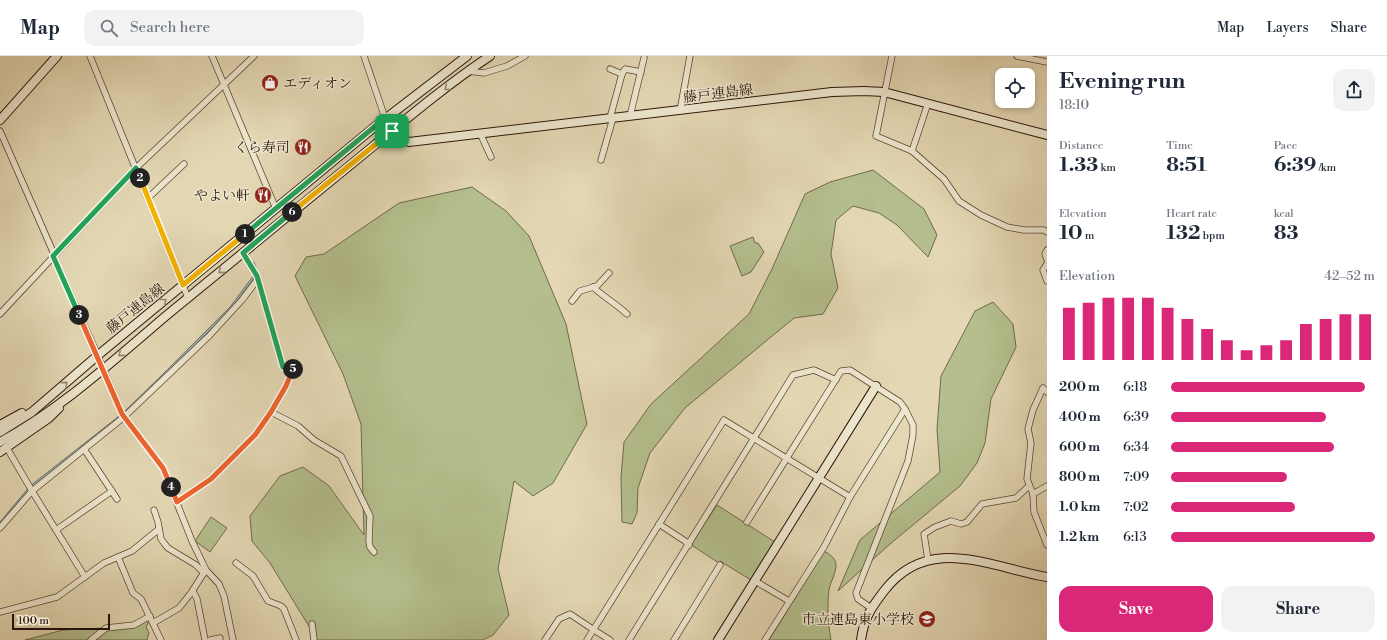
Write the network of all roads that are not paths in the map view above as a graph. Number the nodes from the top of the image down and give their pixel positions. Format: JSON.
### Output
{"nodes":[{"id":1,"x":57,"y":56,"type":"edge"},
{"id":2,"x":90,"y":56,"type":"edge"},
{"id":3,"x":212,"y":56,"type":"edge"},
{"id":4,"x":254,"y":56,"type":"edge"},
{"id":5,"x":364,"y":56,"type":"edge"},
{"id":6,"x":467,"y":56,"type":"edge"},
{"id":7,"x":490,"y":56,"type":"edge"},
{"id":8,"x":525,"y":56,"type":"edge"},
{"id":9,"x":697,"y":56,"type":"edge"},
{"id":10,"x":892,"y":56,"type":"edge"},
{"id":11,"x":1017,"y":56,"type":"edge"},
{"id":12,"x":690,"y":57,"type":"edge"},
{"id":13,"x":644,"y":58,"type":"dead end"},
{"id":14,"x":1047,"y":62,"type":"edge"},
{"id":15,"x":610,"y":69,"type":"dead end"},
{"id":16,"x":468,"y":71,"type":"junction"},
{"id":17,"x":641,"y":72,"type":"junction"},
{"id":18,"x":622,"y":74,"type":"junction"},
{"id":19,"x":225,"y":85,"type":"junction"},
{"id":20,"x":884,"y":92,"type":"junction"},
{"id":21,"x":928,"y":103,"type":"junction"},
{"id":22,"x":680,"y":110,"type":"junction"},
{"id":23,"x":630,"y":116,"type":"junction"},
{"id":24,"x":385,"y":118,"type":"junction"},
{"id":25,"x":611,"y":118,"type":"junction"},
{"id":26,"x":0,"y":120,"type":"edge"},
{"id":27,"x":0,"y":131,"type":"edge"},
{"id":28,"x":392,"y":131,"type":"junction"},
{"id":29,"x":480,"y":133,"type":"junction"},
{"id":30,"x":1047,"y":135,"type":"edge"},
{"id":31,"x":912,"y":151,"type":"junction"},
{"id":32,"x":491,"y":157,"type":"dead end"},
{"id":33,"x":600,"y":160,"type":"dead end"},
{"id":34,"x":184,"y":164,"type":"dead end"},
{"id":35,"x":136,"y":170,"type":"junction"},
{"id":36,"x":148,"y":198,"type":"junction"},
{"id":37,"x":276,"y":209,"type":"junction"},
{"id":38,"x":1047,"y":232,"type":"edge"},
{"id":39,"x":1047,"y":250,"type":"edge"},
{"id":40,"x":243,"y":253,"type":"junction"},
{"id":41,"x":53,"y":257,"type":"junction"},
{"id":42,"x":1047,"y":260,"type":"edge"},
{"id":43,"x":1047,"y":264,"type":"edge"},
{"id":44,"x":610,"y":273,"type":"dead end"},
{"id":45,"x":257,"y":276,"type":"junction"},
{"id":46,"x":1047,"y":281,"type":"edge"},
{"id":47,"x":183,"y":285,"type":"junction"},
{"id":48,"x":593,"y":287,"type":"junction"},
{"id":49,"x":188,"y":298,"type":"junction"},
{"id":50,"x":572,"y":301,"type":"dead end"},
{"id":51,"x":0,"y":314,"type":"edge"},
{"id":52,"x":627,"y":314,"type":"dead end"},
{"id":53,"x":98,"y":356,"type":"junction"},
{"id":54,"x":103,"y":369,"type":"junction"},
{"id":55,"x":836,"y":380,"type":"junction"},
{"id":56,"x":876,"y":386,"type":"junction"},
{"id":57,"x":1047,"y":392,"type":"edge"},
{"id":58,"x":72,"y":394,"type":"junction"},
{"id":59,"x":45,"y":401,"type":"junction"},
{"id":60,"x":905,"y":409,"type":"junction"},
{"id":61,"x":271,"y":412,"type":"junction"},
{"id":62,"x":123,"y":416,"type":"junction"},
{"id":63,"x":0,"y":425,"type":"edge"},
{"id":64,"x":0,"y":432,"type":"edge"},
{"id":65,"x":754,"y":438,"type":"junction"},
{"id":66,"x":0,"y":442,"type":"edge"},
{"id":67,"x":84,"y":449,"type":"junction"},
{"id":68,"x":4,"y":450,"type":"edge"},
{"id":69,"x":787,"y":458,"type":"junction"},
{"id":70,"x":818,"y":477,"type":"junction"},
{"id":71,"x":1029,"y":486,"type":"junction"},
{"id":72,"x":1047,"y":486,"type":"edge"},
{"id":73,"x":32,"y":491,"type":"junction"},
{"id":74,"x":112,"y":491,"type":"junction"},
{"id":75,"x":1033,"y":494,"type":"junction"},
{"id":76,"x":850,"y":497,"type":"junction"},
{"id":77,"x":117,"y":499,"type":"dead end"},
{"id":78,"x":177,"y":502,"type":"junction"},
{"id":79,"x":154,"y":510,"type":"dead end"},
{"id":80,"x":747,"y":522,"type":"dead end"},
{"id":81,"x":659,"y":524,"type":"junction"},
{"id":82,"x":0,"y":528,"type":"edge"},
{"id":83,"x":159,"y":529,"type":"junction"},
{"id":84,"x":56,"y":530,"type":"junction"},
{"id":85,"x":689,"y":545,"type":"junction"},
{"id":86,"x":1047,"y":545,"type":"edge"},
{"id":87,"x":374,"y":552,"type":"dead end"},
{"id":88,"x":118,"y":557,"type":"junction"},
{"id":89,"x":928,"y":560,"type":"junction"},
{"id":90,"x":236,"y":563,"type":"dead end"},
{"id":91,"x":720,"y":565,"type":"dead end"},
{"id":92,"x":205,"y":572,"type":"junction"},
{"id":93,"x":85,"y":576,"type":"junction"},
{"id":94,"x":1047,"y":577,"type":"edge"},
{"id":95,"x":755,"y":581,"type":"junction"},
{"id":96,"x":193,"y":591,"type":"junction"},
{"id":97,"x":789,"y":601,"type":"junction"},
{"id":98,"x":871,"y":608,"type":"junction"},
{"id":99,"x":0,"y":612,"type":"edge"},
{"id":100,"x":150,"y":616,"type":"junction"},
{"id":101,"x":153,"y":624,"type":"junction"},
{"id":102,"x":312,"y":624,"type":"dead end"},
{"id":103,"x":594,"y":630,"type":"junction"},
{"id":104,"x":220,"y":638,"type":"dead end"},
{"id":105,"x":233,"y":639,"type":"edge"},
{"id":106,"x":91,"y":640,"type":"edge"},
{"id":107,"x":161,"y":640,"type":"edge"},
{"id":108,"x":205,"y":640,"type":"edge"},
{"id":109,"x":210,"y":640,"type":"edge"},
{"id":110,"x":296,"y":640,"type":"edge"},
{"id":111,"x":314,"y":640,"type":"edge"},
{"id":112,"x":545,"y":640,"type":"edge"},
{"id":113,"x":588,"y":640,"type":"edge"},
{"id":114,"x":610,"y":640,"type":"edge"},
{"id":115,"x":629,"y":640,"type":"edge"},
{"id":116,"x":674,"y":640,"type":"edge"},
{"id":117,"x":718,"y":640,"type":"edge"},
{"id":118,"x":765,"y":640,"type":"edge"},
{"id":119,"x":861,"y":640,"type":"edge"}],
"edges":[{"from":1,"to":26,"type":"main road"},
{"from":2,"to":35,"type":"street"},
{"from":3,"to":19,"type":"street"},
{"from":4,"to":19,"type":"street"},
{"from":5,"to":24,"type":"street"},
{"from":6,"to":24,"type":"main road"},
{"from":7,"to":16,"type":"main road"},
{"from":8,"to":16,"type":"street"},
{"from":9,"to":12,"type":"street"},
{"from":10,"to":20,"type":"street"},
{"from":11,"to":14,"type":"street"},
{"from":12,"to":22,"type":"street"},
{"from":13,"to":17,"type":"street"},
{"from":15,"to":18,"type":"street"},
{"from":16,"to":28,"type":"main road","one_way":true},
{"from":17,"to":18,"type":"street"},
{"from":17,"to":23,"type":"street"},
{"from":18,"to":25,"type":"street"},
{"from":19,"to":35,"type":"street"},
{"from":19,"to":37,"type":"street"},
{"from":20,"to":21,"type":"main road","name":"藤戸連島線"},
{"from":20,"to":22,"type":"main road","name":"藤戸連島線"},
{"from":20,"to":31,"type":"street"},
{"from":21,"to":30,"type":"main road","name":"藤戸連島線"},
{"from":21,"to":31,"type":"street"},
{"from":22,"to":23,"type":"main road","name":"藤戸連島線"},
{"from":23,"to":25,"type":"main road","name":"藤戸連島線"},
{"from":24,"to":28,"type":"main road","name":"藤戸連島線"},
{"from":24,"to":37,"type":"main road","name":"藤戸連島線"},
{"from":25,"to":29,"type":"main road","name":"藤戸連島線"},
{"from":25,"to":33,"type":"street"},
{"from":27,"to":41,"type":"street"},
{"from":28,"to":29,"type":"main road","name":"藤戸連島線"},
{"from":28,"to":40,"type":"main road","name":"藤戸連島線"},
{"from":29,"to":32,"type":"street"},
{"from":31,"to":38,"type":"street"},
{"from":34,"to":36,"type":"street"},
{"from":35,"to":36,"type":"street"},
{"from":35,"to":41,"type":"street"},
{"from":36,"to":47,"type":"street"},
{"from":37,"to":47,"type":"main road","name":"藤戸連島線"},
{"from":39,"to":42,"type":"street"},
{"from":40,"to":45,"type":"street"},
{"from":40,"to":49,"type":"main road","name":"藤戸連島線","one_way":true},
{"from":41,"to":51,"type":"street"},
{"from":41,"to":53,"type":"street"},
{"from":43,"to":46,"type":"street"},
{"from":44,"to":48,"type":"street"},
{"from":45,"to":61,"type":"street"},
{"from":45,"to":62,"type":"street"},
{"from":47,"to":49,"type":"street"},
{"from":53,"to":47,"type":"main road","name":"藤戸連島線","one_way":true},
{"from":48,"to":50,"type":"street"},
{"from":48,"to":52,"type":"street"},
{"from":49,"to":54,"type":"main road","name":"藤戸連島線","one_way":true},
{"from":53,"to":54,"type":"street"},
{"from":59,"to":53,"type":"main road","name":"藤戸連島線","one_way":true},
{"from":54,"to":58,"type":"main road","name":"藤戸連島線"},
{"from":54,"to":62,"type":"street"},
{"from":55,"to":56,"type":"street"},
{"from":55,"to":65,"type":"street"},
{"from":55,"to":69,"type":"street"},
{"from":56,"to":60,"type":"street"},
{"from":56,"to":70,"type":"main road"},
{"from":57,"to":71,"type":"street"},
{"from":58,"to":66,"type":"main road","name":"藤戸連島線"},
{"from":58,"to":68,"type":"main road"},
{"from":59,"to":63,"type":"main road"},
{"from":59,"to":64,"type":"main road","name":"藤戸連島線"},
{"from":60,"to":76,"type":"street"},
{"from":60,"to":98,"type":"street"},
{"from":61,"to":78,"type":"street"},
{"from":61,"to":87,"type":"street"},
{"from":62,"to":67,"type":"street"},
{"from":62,"to":78,"type":"street"},
{"from":65,"to":69,"type":"street"},
{"from":65,"to":81,"type":"street"},
{"from":65,"to":85,"type":"street"},
{"from":67,"to":73,"type":"street"},
{"from":67,"to":74,"type":"street"},
{"from":68,"to":73,"type":"street"},
{"from":69,"to":70,"type":"street"},
{"from":69,"to":80,"type":"street"},
{"from":70,"to":76,"type":"street"},
{"from":70,"to":95,"type":"main road"},
{"from":71,"to":75,"type":"street"},
{"from":71,"to":89,"type":"street"},
{"from":72,"to":75,"type":"street"},
{"from":73,"to":82,"type":"street"},
{"from":73,"to":84,"type":"street"},
{"from":74,"to":77,"type":"street"},
{"from":74,"to":84,"type":"street"},
{"from":75,"to":86,"type":"street"},
{"from":76,"to":97,"type":"street"},
{"from":78,"to":92,"type":"street"},
{"from":79,"to":83,"type":"street"},
{"from":81,"to":85,"type":"street"},
{"from":81,"to":103,"type":"street"},
{"from":83,"to":88,"type":"street"},
{"from":83,"to":92,"type":"street"},
{"from":84,"to":93,"type":"street"},
{"from":85,"to":115,"type":"street"},
{"from":88,"to":93,"type":"street"},
{"from":88,"to":100,"type":"street"},
{"from":89,"to":94,"type":"main road"},
{"from":89,"to":98,"type":"main road"},
{"from":90,"to":110,"type":"street"},
{"from":91,"to":116,"type":"street"},
{"from":92,"to":96,"type":"street"},
{"from":92,"to":105,"type":"street"},
{"from":93,"to":99,"type":"street"},
{"from":95,"to":97,"type":"street"},
{"from":95,"to":117,"type":"main road"},
{"from":96,"to":101,"type":"street"},
{"from":96,"to":108,"type":"street"},
{"from":97,"to":118,"type":"street"},
{"from":98,"to":119,"type":"main road"},
{"from":100,"to":101,"type":"street"},
{"from":100,"to":106,"type":"street"},
{"from":101,"to":107,"type":"street"},
{"from":102,"to":111,"type":"street"},
{"from":103,"to":112,"type":"street"},
{"from":103,"to":113,"type":"street"},
{"from":103,"to":114,"type":"street"},
{"from":104,"to":109,"type":"street"}]}
